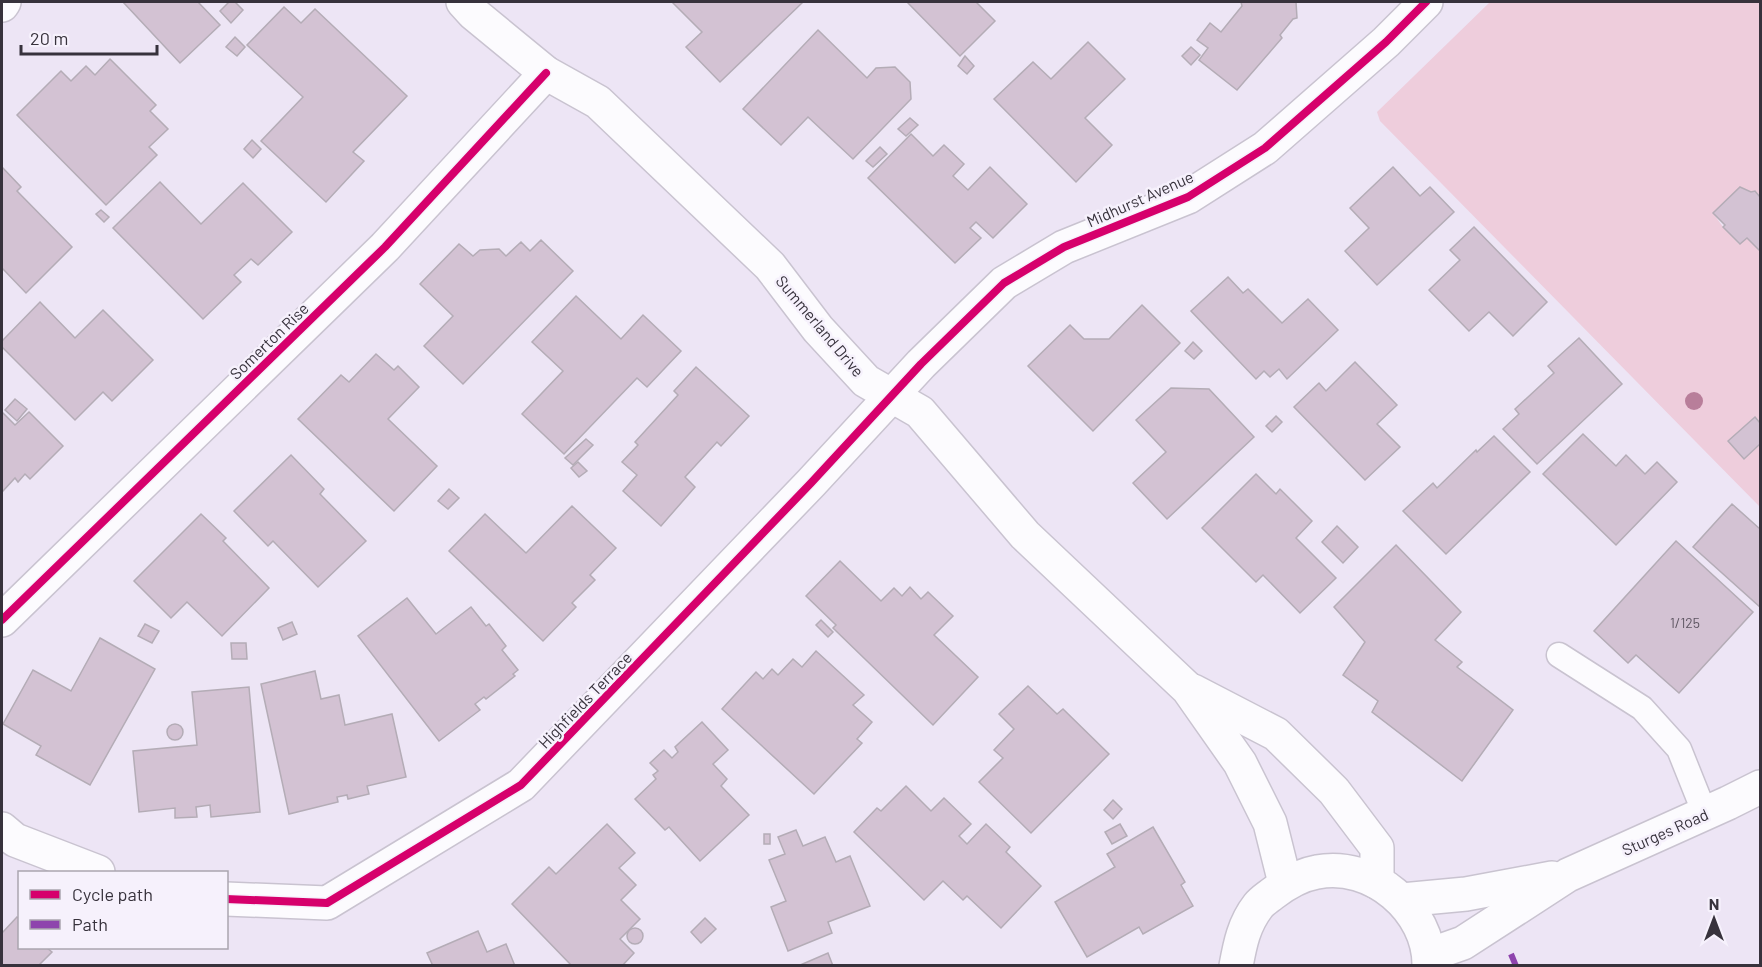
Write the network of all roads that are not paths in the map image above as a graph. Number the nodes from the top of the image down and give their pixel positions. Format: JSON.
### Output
{"nodes":[{"id":1,"x":463,"y":2,"type":"edge"},
{"id":2,"x":1426,"y":2,"type":"edge"},
{"id":3,"x":546,"y":73,"type":"junction"},
{"id":4,"x":893,"y":395,"type":"junction"},
{"id":5,"x":2,"y":620,"type":"edge"},
{"id":6,"x":1558,"y":655,"type":"dead end"},
{"id":7,"x":1188,"y":689,"type":"junction"},
{"id":8,"x":1761,"y":787,"type":"edge"},
{"id":9,"x":1705,"y":814,"type":"junction"},
{"id":10,"x":2,"y":829,"type":"edge"},
{"id":11,"x":93,"y":871,"type":"edge"},
{"id":12,"x":1568,"y":875,"type":"junction"},
{"id":13,"x":1285,"y":883,"type":"junction"},
{"id":14,"x":1390,"y":891,"type":"junction"},
{"id":15,"x":228,"y":899,"type":"edge"},
{"id":16,"x":1429,"y":960,"type":"edge"},
{"id":17,"x":1236,"y":966,"type":"edge"}],
"edges":[{"from":1,"to":3,"type":"street","name":"Summerland Drive"},
{"from":2,"to":4,"type":"street","name":"Midhurst Avenue"},
{"from":3,"to":4,"type":"street","name":"Summerland Drive"},
{"from":3,"to":5,"type":"street","name":"Somerton Rise"},
{"from":4,"to":7,"type":"street","name":"Summerland Drive"},
{"from":4,"to":15,"type":"street","name":"Highfields Terrace"},
{"from":6,"to":9,"type":"lane"},
{"from":7,"to":13,"type":"street","name":"Summerland Drive"},
{"from":7,"to":14,"type":"street","name":"Summerland Drive"},
{"from":8,"to":9,"type":"street","name":"Sturges Road"},
{"from":9,"to":12,"type":"street","name":"Sturges Road"},
{"from":10,"to":11,"type":"street"},
{"from":12,"to":14,"type":"street","name":"Sturges Road"},
{"from":12,"to":16,"type":"street","name":"Sturges Road"},
{"from":13,"to":14,"type":"street"},
{"from":13,"to":17,"type":"street"},
{"from":14,"to":16,"type":"street"}]}
